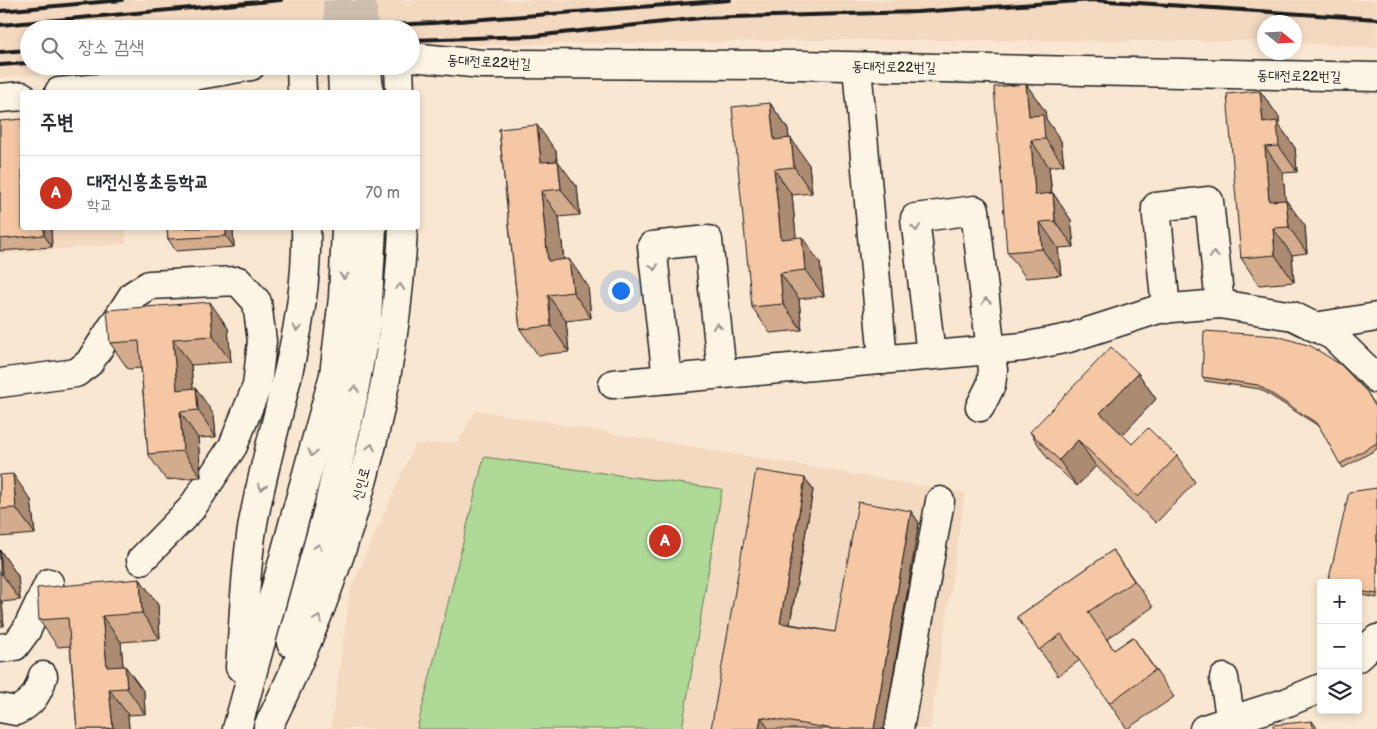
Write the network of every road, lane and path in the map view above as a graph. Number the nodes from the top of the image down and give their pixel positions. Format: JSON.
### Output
{"nodes":[{"id":1,"x":420,"y":58,"type":"edge"},
{"id":2,"x":856,"y":67,"type":"junction"},
{"id":3,"x":199,"y":75,"type":"edge"},
{"id":4,"x":301,"y":75,"type":"edge"},
{"id":5,"x":399,"y":75,"type":"edge"},
{"id":6,"x":1377,"y":78,"type":"edge"},
{"id":7,"x":80,"y":90,"type":"edge"},
{"id":8,"x":302,"y":90,"type":"edge"},
{"id":9,"x":400,"y":90,"type":"edge"},
{"id":10,"x":20,"y":96,"type":"edge"},
{"id":11,"x":0,"y":98,"type":"edge"},
{"id":12,"x":306,"y":230,"type":"edge"},
{"id":13,"x":346,"y":230,"type":"edge"},
{"id":14,"x":372,"y":230,"type":"edge"},
{"id":15,"x":403,"y":230,"type":"edge"},
{"id":16,"x":1220,"y":304,"type":"junction"},
{"id":17,"x":1166,"y":308,"type":"junction"},
{"id":18,"x":1377,"y":317,"type":"edge"},
{"id":19,"x":1314,"y":326,"type":"junction"},
{"id":20,"x":992,"y":350,"type":"junction"},
{"id":21,"x":932,"y":355,"type":"junction"},
{"id":22,"x":883,"y":360,"type":"junction"},
{"id":23,"x":722,"y":374,"type":"junction"},
{"id":24,"x":667,"y":379,"type":"junction"},
{"id":25,"x":1377,"y":379,"type":"edge"},
{"id":26,"x":0,"y":383,"type":"edge"},
{"id":27,"x":613,"y":384,"type":"dead end"},
{"id":28,"x":980,"y":407,"type":"dead end"},
{"id":29,"x":940,"y":501,"type":"dead end"},
{"id":30,"x":141,"y":560,"type":"dead end"},
{"id":31,"x":49,"y":583,"type":"dead end"},
{"id":32,"x":1377,"y":639,"type":"edge"},
{"id":33,"x":0,"y":648,"type":"edge"},
{"id":34,"x":1362,"y":653,"type":"edge"},
{"id":35,"x":42,"y":676,"type":"dead end"},
{"id":36,"x":1224,"y":678,"type":"dead end"},
{"id":37,"x":1317,"y":690,"type":"edge"},
{"id":38,"x":0,"y":708,"type":"edge"},
{"id":39,"x":1231,"y":725,"type":"edge"},
{"id":40,"x":238,"y":728,"type":"edge"},
{"id":41,"x":268,"y":728,"type":"edge"},
{"id":42,"x":899,"y":729,"type":"edge"},
{"id":43,"x":1204,"y":729,"type":"edge"}],
"edges":[{"from":1,"to":2,"type":"street","name":"동대전로22번길"},
{"from":2,"to":6,"type":"street","name":"동대전로22번길"},
{"from":2,"to":22,"type":"street"},
{"from":3,"to":7,"type":"street"},
{"from":4,"to":8,"type":"street"},
{"from":5,"to":9,"type":"street"},
{"from":10,"to":11,"type":"street"},
{"from":12,"to":40,"type":"street","one_way":true},
{"from":13,"to":40,"type":"street","one_way":true},
{"from":41,"to":14,"type":"street","name":"신인로","one_way":true},
{"from":41,"to":15,"type":"street","name":"신인로","one_way":true},
{"from":16,"to":17,"type":"street"},
{"from":16,"to":17,"type":"street","one_way":true},
{"from":16,"to":19,"type":"street"},
{"from":17,"to":20,"type":"street"},
{"from":18,"to":19,"type":"street"},
{"from":19,"to":25,"type":"street"},
{"from":20,"to":21,"type":"street"},
{"from":20,"to":21,"type":"street","one_way":true},
{"from":20,"to":28,"type":"street"},
{"from":21,"to":22,"type":"street"},
{"from":22,"to":23,"type":"street"},
{"from":23,"to":24,"type":"street"},
{"from":23,"to":24,"type":"street","one_way":true},
{"from":24,"to":27,"type":"street"},
{"from":26,"to":30,"type":"street"},
{"from":29,"to":42,"type":"street"},
{"from":31,"to":33,"type":"street"},
{"from":32,"to":34,"type":"street"},
{"from":35,"to":38,"type":"street"},
{"from":36,"to":39,"type":"street"},
{"from":37,"to":39,"type":"street"},
{"from":39,"to":43,"type":"street"}]}
